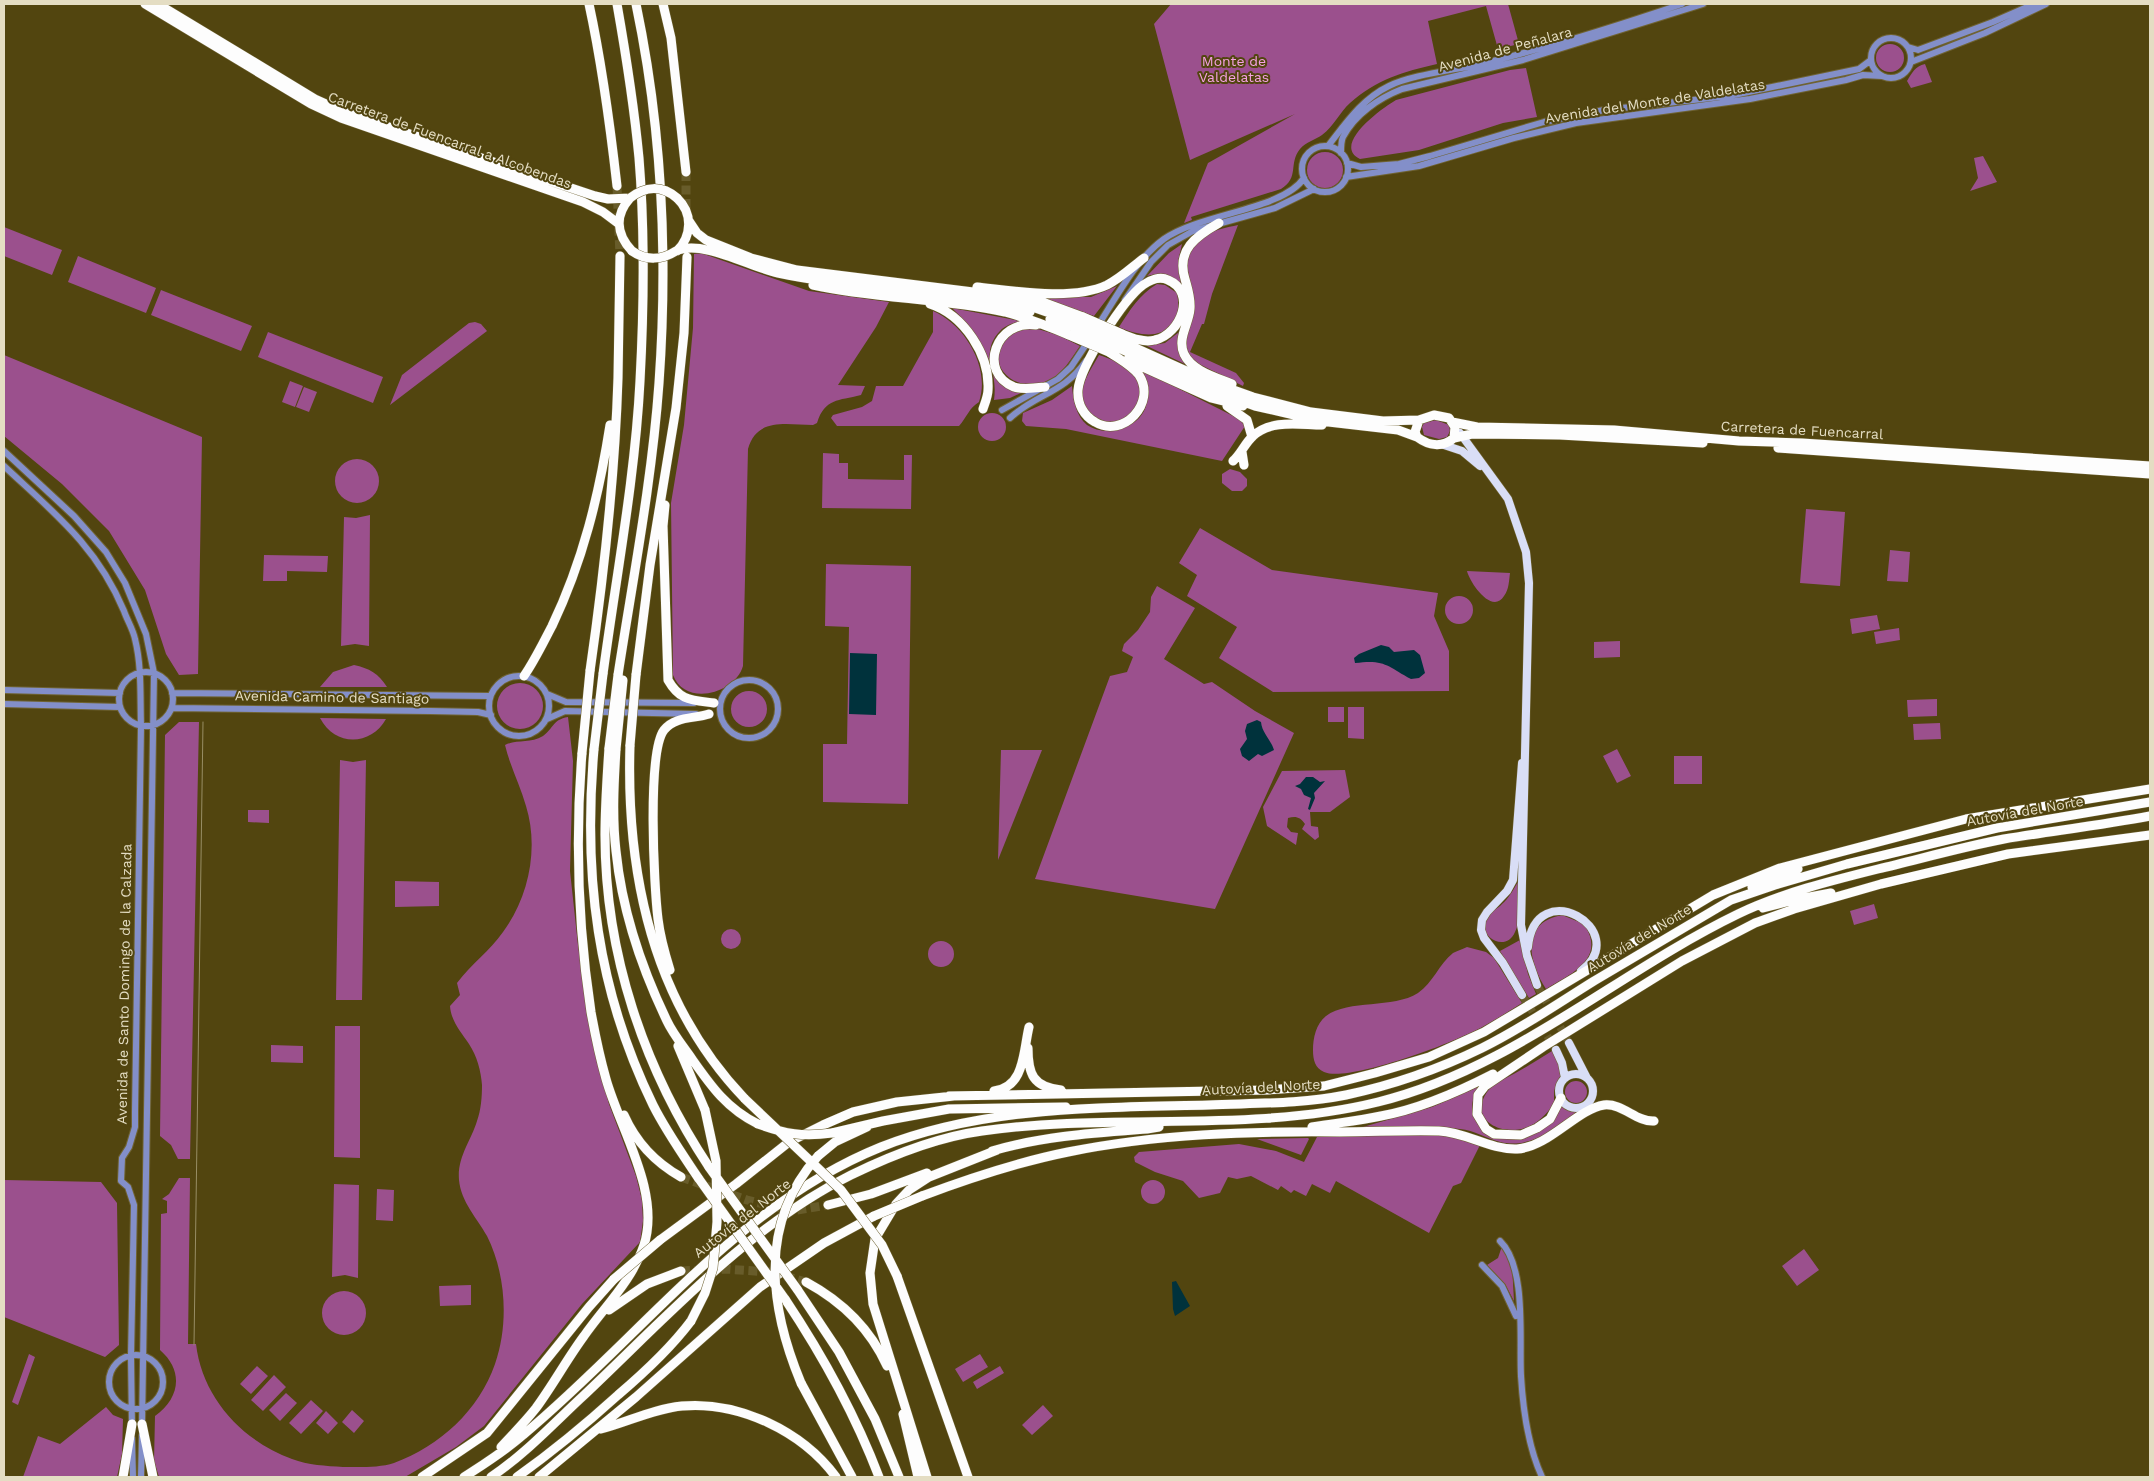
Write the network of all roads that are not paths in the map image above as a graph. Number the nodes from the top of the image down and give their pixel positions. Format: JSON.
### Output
{"nodes":[{"id":1,"x":145,"y":4,"type":"edge"},
{"id":2,"x":158,"y":4,"type":"edge"},
{"id":3,"x":590,"y":4,"type":"edge"},
{"id":4,"x":615,"y":4,"type":"edge"},
{"id":5,"x":636,"y":4,"type":"edge"},
{"id":6,"x":663,"y":4,"type":"edge"},
{"id":7,"x":1682,"y":4,"type":"edge"},
{"id":8,"x":1703,"y":4,"type":"edge"},
{"id":9,"x":2034,"y":4,"type":"edge"},
{"id":10,"x":2046,"y":4,"type":"edge"},
{"id":11,"x":1908,"y":47,"type":"junction"},
{"id":12,"x":1870,"y":60,"type":"junction"},
{"id":13,"x":1911,"y":62,"type":"junction"},
{"id":14,"x":1882,"y":76,"type":"junction"},
{"id":15,"x":1328,"y":146,"type":"junction"},
{"id":16,"x":1341,"y":153,"type":"junction"},
{"id":17,"x":1347,"y":163,"type":"junction"},
{"id":18,"x":686,"y":172,"type":"tunnel mouth"},
{"id":19,"x":1346,"y":177,"type":"junction"},
{"id":20,"x":1304,"y":178,"type":"junction"},
{"id":21,"x":617,"y":186,"type":"tunnel mouth"},
{"id":22,"x":1314,"y":189,"type":"junction"},
{"id":23,"x":630,"y":198,"type":"junction"},
{"id":24,"x":689,"y":222,"type":"junction"},
{"id":25,"x":1218,"y":223,"type":"junction"},
{"id":26,"x":619,"y":224,"type":"junction"},
{"id":27,"x":676,"y":251,"type":"junction"},
{"id":28,"x":620,"y":256,"type":"tunnel mouth"},
{"id":29,"x":687,"y":257,"type":"dead end"},
{"id":30,"x":1144,"y":258,"type":"junction"},
{"id":31,"x":767,"y":271,"type":"junction"},
{"id":32,"x":871,"y":281,"type":"junction"},
{"id":33,"x":995,"y":289,"type":"junction"},
{"id":34,"x":918,"y":300,"type":"junction"},
{"id":35,"x":1076,"y":326,"type":"junction"},
{"id":36,"x":1106,"y":331,"type":"junction"},
{"id":37,"x":1116,"y":343,"type":"junction"},
{"id":38,"x":618,"y":378,"type":"junction"},
{"id":39,"x":1045,"y":387,"type":"junction"},
{"id":40,"x":1211,"y":398,"type":"junction"},
{"id":41,"x":1254,"y":402,"type":"junction"},
{"id":42,"x":983,"y":409,"type":"dead end"},
{"id":43,"x":1002,"y":410,"type":"dead end"},
{"id":44,"x":1010,"y":418,"type":"dead end"},
{"id":45,"x":1419,"y":420,"type":"junction"},
{"id":46,"x":1453,"y":424,"type":"junction"},
{"id":47,"x":1352,"y":426,"type":"junction"},
{"id":48,"x":1252,"y":437,"type":"junction"},
{"id":49,"x":1417,"y":437,"type":"junction"},
{"id":50,"x":1458,"y":437,"type":"junction"},
{"id":51,"x":1444,"y":445,"type":"junction"},
{"id":52,"x":4,"y":451,"type":"edge"},
{"id":53,"x":1242,"y":452,"type":"junction"},
{"id":54,"x":668,"y":461,"type":"junction"},
{"id":55,"x":1233,"y":461,"type":"dead end"},
{"id":56,"x":2010,"y":464,"type":"junction"},
{"id":57,"x":1244,"y":465,"type":"dead end"},
{"id":58,"x":4,"y":466,"type":"edge"},
{"id":59,"x":2150,"y":466,"type":"edge"},
{"id":60,"x":1969,"y":468,"type":"dead end"},
{"id":61,"x":2150,"y":474,"type":"edge"},
{"id":62,"x":1515,"y":517,"type":"junction"},
{"id":63,"x":139,"y":673,"type":"junction"},
{"id":64,"x":154,"y":673,"type":"junction"},
{"id":65,"x":524,"y":676,"type":"junction"},
{"id":66,"x":4,"y":690,"type":"edge"},
{"id":67,"x":120,"y":693,"type":"junction"},
{"id":68,"x":172,"y":693,"type":"junction"},
{"id":69,"x":548,"y":694,"type":"junction"},
{"id":70,"x":490,"y":696,"type":"junction"},
{"id":71,"x":718,"y":701,"type":"junction"},
{"id":72,"x":4,"y":704,"type":"edge"},
{"id":73,"x":120,"y":708,"type":"junction"},
{"id":74,"x":172,"y":708,"type":"junction"},
{"id":75,"x":709,"y":714,"type":"junction"},
{"id":76,"x":491,"y":715,"type":"junction"},
{"id":77,"x":547,"y":718,"type":"junction"},
{"id":78,"x":721,"y":718,"type":"junction"},
{"id":79,"x":154,"y":725,"type":"junction"},
{"id":80,"x":141,"y":726,"type":"junction"},
{"id":81,"x":1525,"y":728,"type":"junction"},
{"id":82,"x":612,"y":749,"type":"junction"},
{"id":83,"x":2150,"y":787,"type":"edge"},
{"id":84,"x":2150,"y":802,"type":"edge"},
{"id":85,"x":2150,"y":816,"type":"edge"},
{"id":86,"x":1944,"y":825,"type":"junction"},
{"id":87,"x":2150,"y":835,"type":"edge"},
{"id":88,"x":1881,"y":884,"type":"junction"},
{"id":89,"x":1731,"y":900,"type":"junction"},
{"id":90,"x":1736,"y":915,"type":"junction"},
{"id":91,"x":1527,"y":956,"type":"junction"},
{"id":92,"x":586,"y":962,"type":"junction"},
{"id":93,"x":1537,"y":985,"type":"tunnel mouth"},
{"id":94,"x":1558,"y":990,"type":"junction"},
{"id":95,"x":1522,"y":995,"type":"tunnel mouth"},
{"id":96,"x":667,"y":1022,"type":"junction"},
{"id":97,"x":688,"y":1023,"type":"junction"},
{"id":98,"x":1569,"y":1043,"type":"tunnel mouth"},
{"id":99,"x":1556,"y":1050,"type":"tunnel mouth"},
{"id":100,"x":1530,"y":1056,"type":"junction"},
{"id":101,"x":1565,"y":1078,"type":"junction"},
{"id":102,"x":1587,"y":1078,"type":"junction"},
{"id":103,"x":1094,"y":1093,"type":"junction"},
{"id":104,"x":949,"y":1096,"type":"junction"},
{"id":105,"x":1560,"y":1098,"type":"junction"},
{"id":106,"x":1581,"y":1107,"type":"junction"},
{"id":107,"x":1083,"y":1108,"type":"junction"},
{"id":108,"x":883,"y":1121,"type":"junction"},
{"id":109,"x":1178,"y":1122,"type":"junction"},
{"id":110,"x":1654,"y":1122,"type":"dead end"},
{"id":111,"x":1287,"y":1131,"type":"junction"},
{"id":112,"x":1544,"y":1139,"type":"junction"},
{"id":113,"x":997,"y":1150,"type":"junction"},
{"id":114,"x":1095,"y":1153,"type":"dead end"},
{"id":115,"x":1049,"y":1157,"type":"junction"},
{"id":116,"x":681,"y":1177,"type":"tunnel mouth"},
{"id":117,"x":828,"y":1205,"type":"tunnel mouth"},
{"id":118,"x":1500,"y":1241,"type":"dead end"},
{"id":119,"x":1482,"y":1265,"type":"dead end"},
{"id":120,"x":681,"y":1271,"type":"tunnel mouth"},
{"id":121,"x":806,"y":1282,"type":"tunnel mouth"},
{"id":122,"x":1519,"y":1327,"type":"junction"},
{"id":123,"x":585,"y":1335,"type":"junction"},
{"id":124,"x":130,"y":1356,"type":"junction"},
{"id":125,"x":143,"y":1356,"type":"junction"},
{"id":126,"x":132,"y":1408,"type":"junction"},
{"id":127,"x":142,"y":1408,"type":"junction"},
{"id":128,"x":132,"y":1424,"type":"junction"},
{"id":129,"x":142,"y":1424,"type":"junction"},
{"id":130,"x":598,"y":1430,"type":"junction"},
{"id":131,"x":870,"y":1455,"type":"junction"},
{"id":132,"x":489,"y":1461,"type":"junction"},
{"id":133,"x":141,"y":1476,"type":"edge"},
{"id":134,"x":123,"y":1477,"type":"edge"},
{"id":135,"x":133,"y":1477,"type":"edge"},
{"id":136,"x":153,"y":1477,"type":"edge"},
{"id":137,"x":422,"y":1477,"type":"edge"},
{"id":138,"x":464,"y":1477,"type":"edge"},
{"id":139,"x":491,"y":1477,"type":"edge"},
{"id":140,"x":517,"y":1477,"type":"edge"},
{"id":141,"x":539,"y":1477,"type":"edge"},
{"id":142,"x":836,"y":1477,"type":"edge"},
{"id":143,"x":852,"y":1477,"type":"edge"},
{"id":144,"x":874,"y":1477,"type":"edge"},
{"id":145,"x":879,"y":1477,"type":"edge"},
{"id":146,"x":899,"y":1477,"type":"edge"},
{"id":147,"x":918,"y":1477,"type":"edge"},
{"id":148,"x":927,"y":1477,"type":"edge"},
{"id":149,"x":968,"y":1477,"type":"edge"},
{"id":150,"x":1542,"y":1477,"type":"edge"}],
"edges":[{"from":1,"to":26,"type":"highway","name":"Carretera de Fuencarral a Alcobendas"},
{"from":2,"to":23,"type":"highway","name":"Carretera de Fuencarral a Alcobendas"},
{"from":3,"to":21,"type":"highway"},
{"from":4,"to":131,"type":"highway","bridge":true},
{"from":5,"to":82,"type":"highway","bridge":true},
{"from":6,"to":18,"type":"highway"},
{"from":7,"to":15,"type":"street","name":"Avenida de Peñalara"},
{"from":8,"to":16,"type":"street","name":"Avenida de Peñalara"},
{"from":9,"to":11,"type":"street"},
{"from":10,"to":13,"type":"street"},
{"from":11,"to":12,"type":"street"},
{"from":11,"to":13,"type":"street"},
{"from":12,"to":14,"type":"street"},
{"from":12,"to":17,"type":"street","name":"Avenida del Monte de Valdelatas"},
{"from":13,"to":14,"type":"street"},
{"from":14,"to":19,"type":"street","name":"Avenida del Monte de Valdelatas"},
{"from":15,"to":16,"type":"street"},
{"from":15,"to":20,"type":"street"},
{"from":16,"to":17,"type":"street"},
{"from":17,"to":19,"type":"street"},
{"from":19,"to":22,"type":"street"},
{"from":20,"to":22,"type":"street"},
{"from":20,"to":30,"type":"street"},
{"from":22,"to":25,"type":"street"},
{"from":23,"to":24,"type":"highway","bridge":true},
{"from":23,"to":26,"type":"highway"},
{"from":24,"to":27,"type":"highway"},
{"from":24,"to":32,"type":"highway"},
{"from":25,"to":36,"type":"street"},
{"from":25,"to":41,"type":"highway"},
{"from":26,"to":27,"type":"highway","bridge":true},
{"from":27,"to":31,"type":"highway"},
{"from":28,"to":38,"type":"highway"},
{"from":29,"to":54,"type":"highway"},
{"from":30,"to":33,"type":"highway"},
{"from":30,"to":39,"type":"street"},
{"from":31,"to":34,"type":"highway"},
{"from":31,"to":35,"type":"highway"},
{"from":32,"to":33,"type":"highway"},
{"from":32,"to":35,"type":"highway"},
{"from":33,"to":35,"type":"highway"},
{"from":34,"to":35,"type":"highway"},
{"from":34,"to":42,"type":"highway"},
{"from":35,"to":37,"type":"highway","bridge":true},
{"from":35,"to":37,"type":"highway","bridge":true},
{"from":35,"to":39,"type":"highway"},
{"from":36,"to":37,"type":"highway"},
{"from":36,"to":37,"type":"highway"},
{"from":36,"to":44,"type":"street"},
{"from":37,"to":40,"type":"highway"},
{"from":37,"to":41,"type":"highway"},
{"from":38,"to":65,"type":"highway"},
{"from":38,"to":92,"type":"highway","bridge":true},
{"from":39,"to":43,"type":"street"},
{"from":40,"to":41,"type":"highway"},
{"from":40,"to":48,"type":"highway"},
{"from":41,"to":45,"type":"highway"},
{"from":41,"to":47,"type":"highway"},
{"from":45,"to":46,"type":"highway"},
{"from":45,"to":49,"type":"highway"},
{"from":46,"to":50,"type":"highway"},
{"from":46,"to":59,"type":"highway","name":"Carretera de Fuencarral"},
{"from":47,"to":48,"type":"highway"},
{"from":47,"to":49,"type":"highway"},
{"from":48,"to":53,"type":"highway"},
{"from":49,"to":51,"type":"highway"},
{"from":50,"to":51,"type":"highway"},
{"from":50,"to":56,"type":"highway","name":"Carretera de Fuencarral"},
{"from":50,"to":62,"type":"main road"},
{"from":51,"to":62,"type":"main road"},
{"from":52,"to":64,"type":"street","name":"Avenida de Santo Domingo de la Calzada"},
{"from":53,"to":55,"type":"highway"},
{"from":53,"to":57,"type":"highway"},
{"from":54,"to":71,"type":"highway"},
{"from":54,"to":97,"type":"highway","bridge":true},
{"from":56,"to":60,"type":"highway"},
{"from":56,"to":61,"type":"highway","name":"Carretera de Fuencarral"},
{"from":58,"to":63,"type":"street","name":"Avenida de Santo Domingo de la Calzada"},
{"from":62,"to":81,"type":"main road"},
{"from":63,"to":64,"type":"street"},
{"from":63,"to":67,"type":"street"},
{"from":63,"to":80,"type":"street","name":"Avenida de Santo Domingo de la Calzada"},
{"from":64,"to":68,"type":"street"},
{"from":64,"to":79,"type":"street","name":"Avenida de Santo Domingo de la Calzada"},
{"from":65,"to":69,"type":"street"},
{"from":65,"to":70,"type":"street"},
{"from":66,"to":67,"type":"street"},
{"from":67,"to":73,"type":"street"},
{"from":68,"to":70,"type":"street","name":"Avenida Camino de Santiago"},
{"from":68,"to":74,"type":"street"},
{"from":69,"to":71,"type":"street"},
{"from":69,"to":77,"type":"street"},
{"from":70,"to":76,"type":"street"},
{"from":71,"to":78,"type":"street"},
{"from":71,"to":78,"type":"street"},
{"from":72,"to":73,"type":"street"},
{"from":73,"to":80,"type":"street"},
{"from":74,"to":76,"type":"street","name":"Avenida Camino de Santiago"},
{"from":74,"to":79,"type":"street"},
{"from":75,"to":77,"type":"street"},
{"from":75,"to":78,"type":"street"},
{"from":75,"to":97,"type":"highway"},
{"from":76,"to":77,"type":"street"},
{"from":79,"to":80,"type":"street"},
{"from":79,"to":125,"type":"street","name":"Avenida de Santo Domingo de la Calzada"},
{"from":80,"to":124,"type":"street","name":"Avenida de Santo Domingo de la Calzada"},
{"from":81,"to":91,"type":"main road"},
{"from":81,"to":95,"type":"main road"},
{"from":82,"to":96,"type":"highway"},
{"from":82,"to":146,"type":"highway","bridge":true},
{"from":83,"to":86,"type":"highway"},
{"from":84,"to":89,"type":"highway","name":"Autovía del Norte"},
{"from":85,"to":90,"type":"highway","name":"Autovía del Norte"},
{"from":86,"to":89,"type":"highway"},
{"from":86,"to":94,"type":"highway"},
{"from":87,"to":88,"type":"highway"},
{"from":88,"to":90,"type":"highway"},
{"from":88,"to":100,"type":"highway"},
{"from":89,"to":107,"type":"highway","name":"Autovía del Norte"},
{"from":90,"to":109,"type":"highway","name":"Autovía del Norte"},
{"from":91,"to":93,"type":"main road"},
{"from":91,"to":94,"type":"main road"},
{"from":92,"to":116,"type":"highway"},
{"from":92,"to":123,"type":"highway"},
{"from":94,"to":103,"type":"highway"},
{"from":96,"to":108,"type":"highway","bridge":true},
{"from":96,"to":140,"type":"highway","bridge":true},
{"from":97,"to":149,"type":"highway","bridge":true},
{"from":98,"to":102,"type":"main road"},
{"from":99,"to":101,"type":"main road"},
{"from":100,"to":105,"type":"highway"},
{"from":100,"to":111,"type":"highway"},
{"from":101,"to":102,"type":"main road"},
{"from":101,"to":105,"type":"main road"},
{"from":102,"to":106,"type":"main road"},
{"from":103,"to":104,"type":"highway"},
{"from":103,"to":104,"type":"highway"},
{"from":104,"to":137,"type":"highway","bridge":true},
{"from":105,"to":106,"type":"main road"},
{"from":106,"to":112,"type":"highway"},
{"from":107,"to":108,"type":"highway"},
{"from":107,"to":132,"type":"highway","name":"Autovía del Norte"},
{"from":108,"to":143,"type":"highway","bridge":true},
{"from":109,"to":113,"type":"highway"},
{"from":109,"to":139,"type":"highway","name":"Autovía del Norte"},
{"from":110,"to":112,"type":"highway"},
{"from":111,"to":112,"type":"highway"},
{"from":111,"to":115,"type":"highway"},
{"from":113,"to":117,"type":"highway"},
{"from":113,"to":148,"type":"highway"},
{"from":114,"to":115,"type":"highway"},
{"from":115,"to":130,"type":"highway","bridge":true},
{"from":118,"to":122,"type":"street"},
{"from":119,"to":122,"type":"street"},
{"from":120,"to":123,"type":"highway"},
{"from":121,"to":147,"type":"highway"},
{"from":122,"to":150,"type":"street"},
{"from":123,"to":132,"type":"highway"},
{"from":124,"to":125,"type":"street"},
{"from":124,"to":126,"type":"street","name":"Avenida de Santo Domingo de la Calzada"},
{"from":124,"to":126,"type":"street"},
{"from":125,"to":127,"type":"street","name":"Avenida de Santo Domingo de la Calzada"},
{"from":125,"to":127,"type":"street"},
{"from":126,"to":127,"type":"street"},
{"from":126,"to":128,"type":"street","name":"Avenida de Santo Domingo de la Calzada"},
{"from":127,"to":129,"type":"street","name":"Avenida de Santo Domingo de la Calzada"},
{"from":128,"to":134,"type":"highway"},
{"from":128,"to":135,"type":"street","name":"Avenida de Santo Domingo de la Calzada"},
{"from":129,"to":133,"type":"street","name":"Avenida de Santo Domingo de la Calzada"},
{"from":129,"to":136,"type":"highway"},
{"from":130,"to":141,"type":"highway"},
{"from":130,"to":142,"type":"highway"},
{"from":131,"to":144,"type":"highway"},
{"from":131,"to":145,"type":"highway"},
{"from":132,"to":138,"type":"highway","name":"Autovía del Norte"}]}
